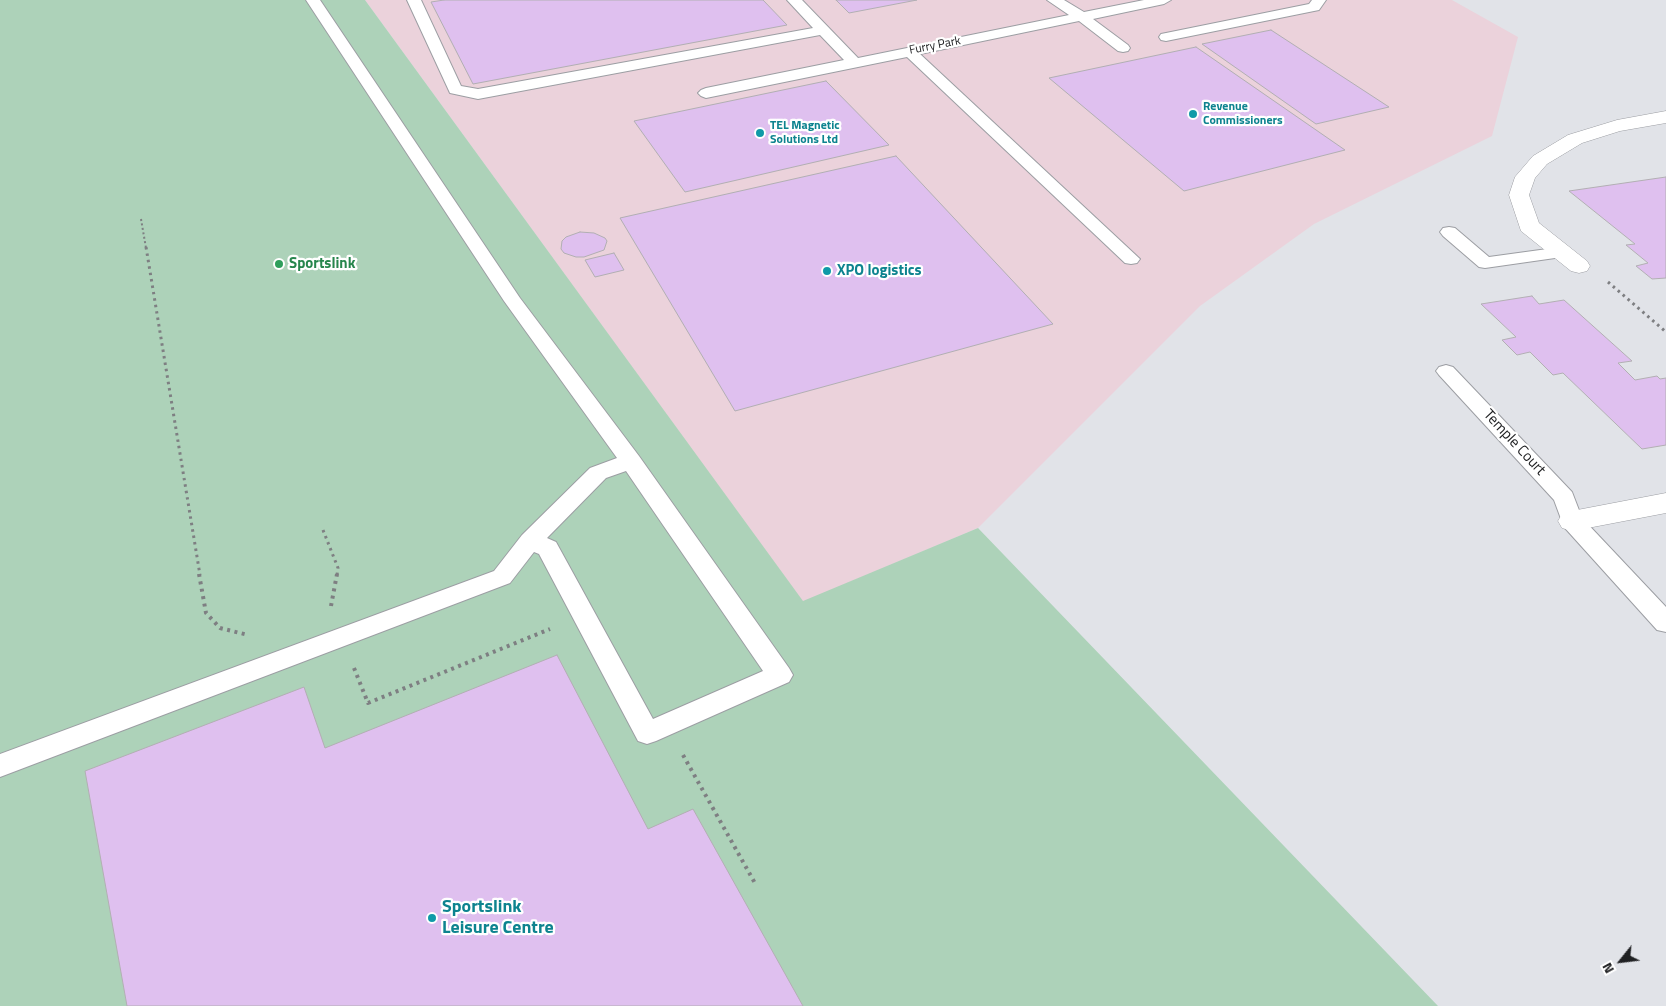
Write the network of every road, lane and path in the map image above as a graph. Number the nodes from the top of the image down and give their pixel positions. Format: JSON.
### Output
{"nodes":[{"id":1,"x":313,"y":0,"type":"edge"},
{"id":2,"x":414,"y":0,"type":"edge"},
{"id":3,"x":794,"y":0,"type":"edge"},
{"id":4,"x":1054,"y":0,"type":"edge"},
{"id":5,"x":1097,"y":0,"type":"edge"},
{"id":6,"x":1164,"y":0,"type":"edge"},
{"id":7,"x":1319,"y":0,"type":"edge"},
{"id":8,"x":1112,"y":10,"type":"junction"},
{"id":9,"x":1082,"y":17,"type":"junction"},
{"id":10,"x":822,"y":30,"type":"junction"},
{"id":11,"x":1166,"y":37,"type":"dead end"},
{"id":12,"x":1123,"y":48,"type":"dead end"},
{"id":13,"x":909,"y":51,"type":"junction"},
{"id":14,"x":854,"y":62,"type":"junction"},
{"id":15,"x":706,"y":93,"type":"dead end"},
{"id":16,"x":1666,"y":116,"type":"edge"},
{"id":17,"x":142,"y":219,"type":"dead end"},
{"id":18,"x":1450,"y":232,"type":"dead end"},
{"id":19,"x":1562,"y":252,"type":"junction"},
{"id":20,"x":1131,"y":259,"type":"dead end"},
{"id":21,"x":1579,"y":266,"type":"dead end"},
{"id":22,"x":1601,"y":276,"type":"dead end"},
{"id":23,"x":1666,"y":332,"type":"edge"},
{"id":24,"x":1446,"y":371,"type":"dead end"},
{"id":25,"x":631,"y":461,"type":"junction"},
{"id":26,"x":1666,"y":503,"type":"edge"},
{"id":27,"x":1572,"y":521,"type":"junction"},
{"id":28,"x":530,"y":541,"type":"junction"},
{"id":29,"x":1666,"y":623,"type":"edge"},
{"id":30,"x":249,"y":635,"type":"dead end"},
{"id":31,"x":666,"y":725,"type":"junction"},
{"id":32,"x":0,"y":766,"type":"edge"},
{"id":33,"x":756,"y":885,"type":"dead end"}],
"edges":[{"from":1,"to":25,"type":"lane"},
{"from":2,"to":10,"type":"lane"},
{"from":3,"to":10,"type":"lane"},
{"from":4,"to":9,"type":"lane"},
{"from":5,"to":8,"type":"lane"},
{"from":6,"to":8,"type":"lane","name":"Furry Park"},
{"from":7,"to":11,"type":"lane"},
{"from":8,"to":9,"type":"lane","name":"Furry Park"},
{"from":9,"to":12,"type":"lane"},
{"from":9,"to":13,"type":"lane","name":"Furry Park"},
{"from":10,"to":14,"type":"lane"},
{"from":13,"to":14,"type":"lane","name":"Furry Park"},
{"from":13,"to":20,"type":"lane"},
{"from":14,"to":15,"type":"lane","name":"Furry Park"},
{"from":16,"to":19,"type":"street"},
{"from":17,"to":30,"type":"path"},
{"from":18,"to":19,"type":"lane"},
{"from":19,"to":21,"type":"street"},
{"from":22,"to":23,"type":"path"},
{"from":24,"to":27,"type":"lane","name":"Temple Court"},
{"from":25,"to":28,"type":"lane"},
{"from":25,"to":31,"type":"lane"},
{"from":26,"to":27,"type":"street"},
{"from":27,"to":29,"type":"lane","name":"Temple Court"},
{"from":28,"to":31,"type":"lane"},
{"from":28,"to":32,"type":"lane"},
{"from":31,"to":33,"type":"path"}]}
